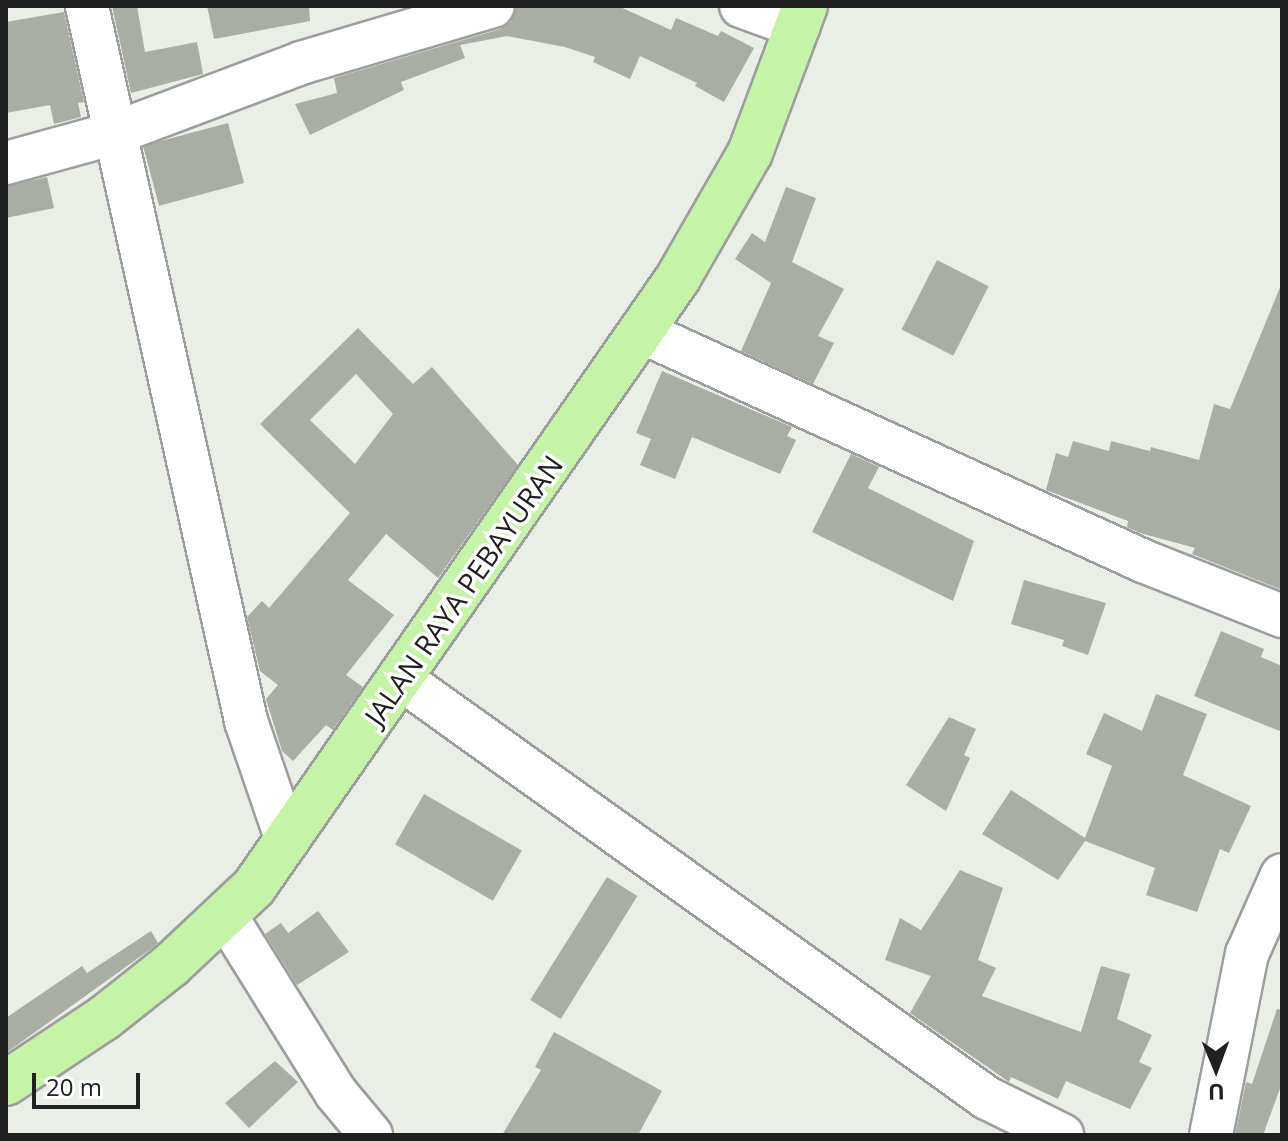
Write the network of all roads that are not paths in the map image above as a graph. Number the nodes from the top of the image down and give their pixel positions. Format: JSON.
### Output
{"nodes":[{"id":1,"x":87,"y":6,"type":"edge"},
{"id":2,"x":493,"y":6,"type":"edge"},
{"id":3,"x":741,"y":6,"type":"edge"},
{"id":4,"x":802,"y":16,"type":"edge"},
{"id":5,"x":115,"y":133,"type":"junction"},
{"id":6,"x":6,"y":163,"type":"edge"},
{"id":7,"x":642,"y":332,"type":"junction"},
{"id":8,"x":1282,"y":616,"type":"edge"},
{"id":9,"x":401,"y":679,"type":"junction"},
{"id":10,"x":287,"y":841,"type":"junction"},
{"id":11,"x":1282,"y":875,"type":"edge"},
{"id":12,"x":227,"y":918,"type":"junction"},
{"id":13,"x":6,"y":1083,"type":"edge"},
{"id":14,"x":371,"y":1135,"type":"edge"},
{"id":15,"x":1062,"y":1135,"type":"edge"},
{"id":16,"x":1211,"y":1135,"type":"edge"}],
"edges":[{"from":1,"to":5,"type":"street"},
{"from":2,"to":5,"type":"street"},
{"from":3,"to":4,"type":"street"},
{"from":4,"to":7,"type":"main road","name":"JALAN RAYA PEBAYURAN"},
{"from":5,"to":6,"type":"street"},
{"from":5,"to":10,"type":"street"},
{"from":7,"to":8,"type":"street"},
{"from":7,"to":9,"type":"main road","name":"JALAN RAYA PEBAYURAN"},
{"from":9,"to":10,"type":"main road","name":"JALAN RAYA PEBAYURAN"},
{"from":9,"to":15,"type":"street"},
{"from":10,"to":12,"type":"main road","name":"JALAN RAYA PEBAYURAN"},
{"from":11,"to":16,"type":"street"},
{"from":12,"to":13,"type":"main road","name":"JALAN RAYA PEBAYURAN"},
{"from":12,"to":14,"type":"street"}]}
